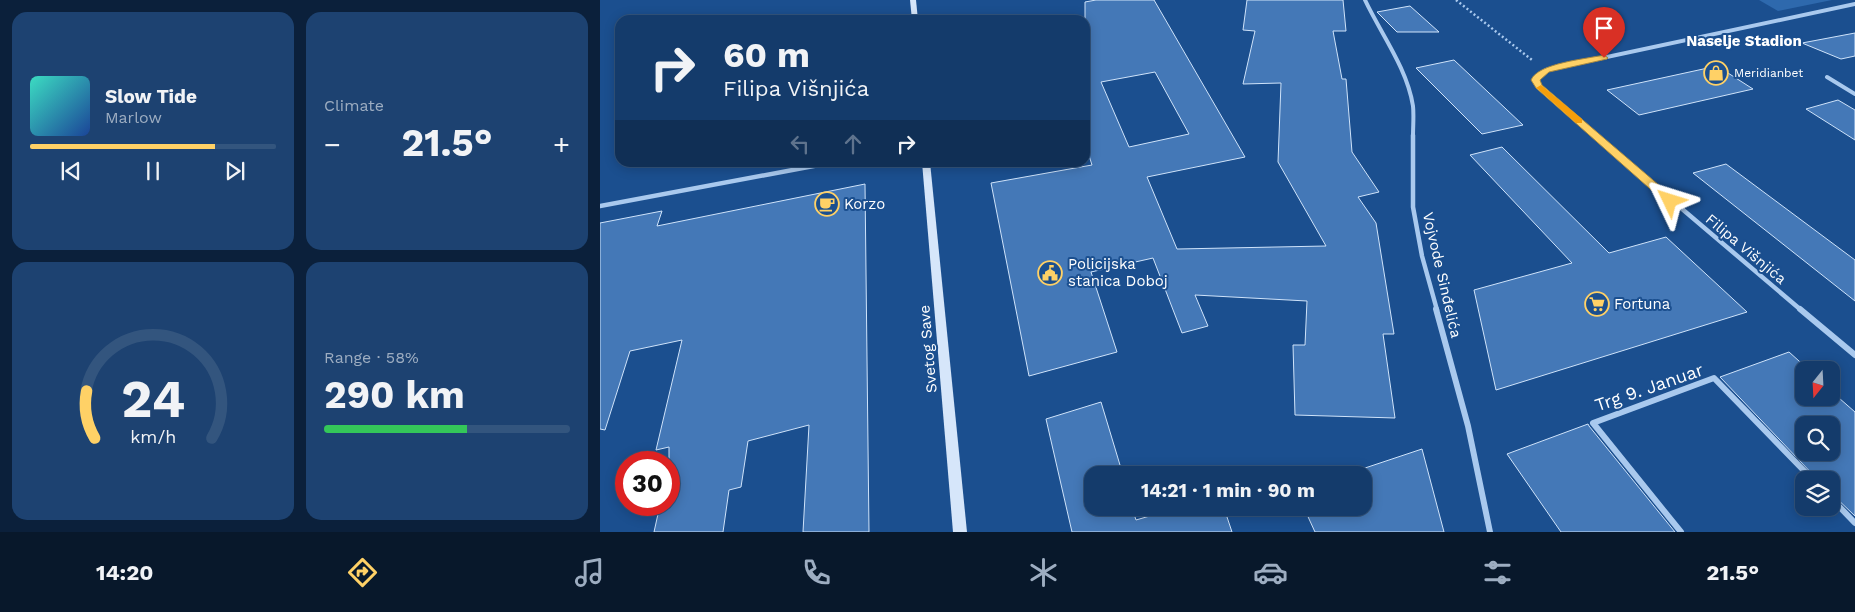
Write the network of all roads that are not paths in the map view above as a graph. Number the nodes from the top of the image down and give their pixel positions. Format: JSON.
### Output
{"nodes":[{"id":1,"x":913,"y":0,"type":"edge"},
{"id":2,"x":1365,"y":0,"type":"edge"},
{"id":3,"x":1855,"y":4,"type":"edge"},
{"id":4,"x":914,"y":15,"type":"edge"},
{"id":5,"x":1827,"y":77,"type":"dead end"},
{"id":6,"x":1855,"y":94,"type":"edge"},
{"id":7,"x":808,"y":167,"type":"edge"},
{"id":8,"x":926,"y":167,"type":"edge"},
{"id":9,"x":600,"y":206,"type":"edge"},
{"id":10,"x":1855,"y":355,"type":"edge"},
{"id":11,"x":1804,"y":471,"type":"edge"},
{"id":12,"x":1840,"y":507,"type":"edge"},
{"id":13,"x":1855,"y":523,"type":"edge"},
{"id":14,"x":960,"y":532,"type":"edge"},
{"id":15,"x":1490,"y":532,"type":"edge"},
{"id":16,"x":1681,"y":532,"type":"edge"}],
"edges":[{"from":1,"to":4,"type":"street"},
{"from":2,"to":15,"type":"street","name":"Vojvode Sinđelića"},
{"from":3,"to":10,"type":"street","name":"Filipa Višnjića"},
{"from":5,"to":6,"type":"street"},
{"from":7,"to":9,"type":"street"},
{"from":8,"to":14,"type":"street","name":"Svetog Save"},
{"from":11,"to":16,"type":"street","name":"Trg 9. Januar"},
{"from":12,"to":13,"type":"street"}]}
